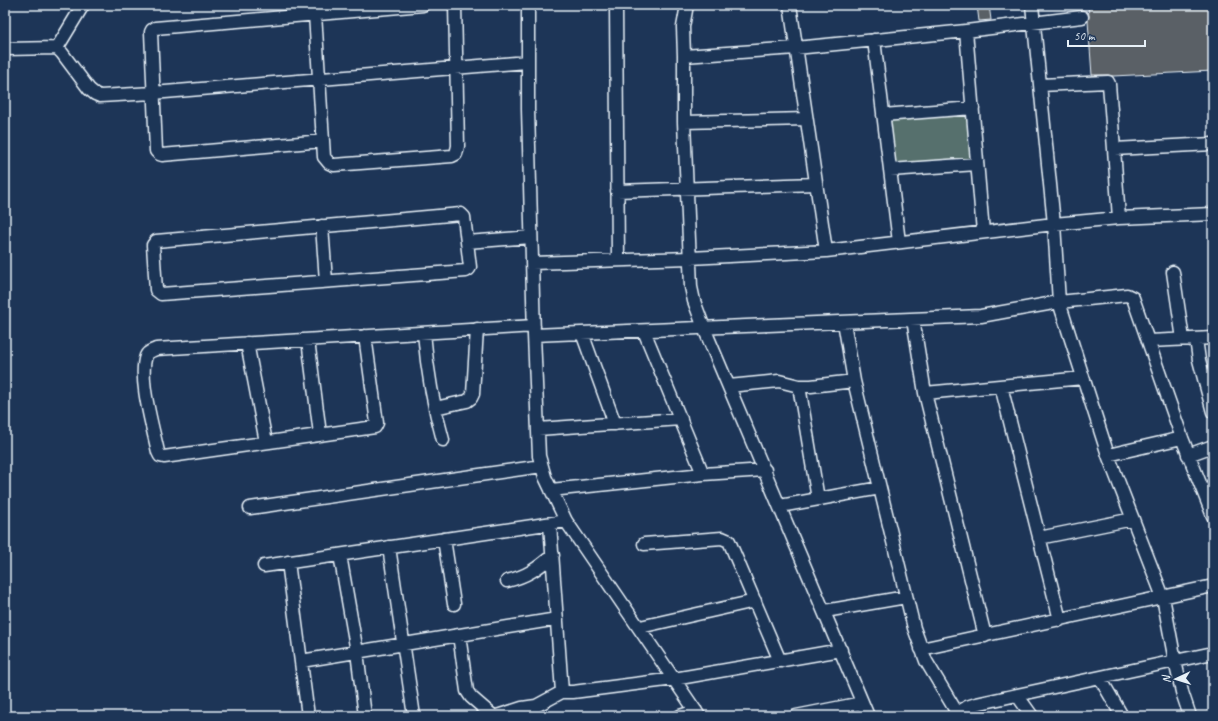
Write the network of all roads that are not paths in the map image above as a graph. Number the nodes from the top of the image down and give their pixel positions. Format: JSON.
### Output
{"nodes":[{"id":1,"x":83,"y":5,"type":"edge"},
{"id":2,"x":422,"y":5,"type":"edge"},
{"id":3,"x":455,"y":5,"type":"edge"},
{"id":4,"x":528,"y":5,"type":"edge"},
{"id":5,"x":616,"y":5,"type":"edge"},
{"id":6,"x":687,"y":5,"type":"edge"},
{"id":7,"x":790,"y":5,"type":"edge"},
{"id":8,"x":1032,"y":5,"type":"edge"},
{"id":9,"x":315,"y":14,"type":"junction"},
{"id":10,"x":1082,"y":16,"type":"dead end"},
{"id":11,"x":1034,"y":22,"type":"junction"},
{"id":12,"x":966,"y":32,"type":"junction"},
{"id":13,"x":874,"y":40,"type":"junction"},
{"id":14,"x":57,"y":48,"type":"junction"},
{"id":15,"x":796,"y":48,"type":"junction"},
{"id":16,"x":5,"y":49,"type":"edge"},
{"id":17,"x":684,"y":56,"type":"junction"},
{"id":18,"x":528,"y":62,"type":"junction"},
{"id":19,"x":457,"y":68,"type":"junction"},
{"id":20,"x":319,"y":79,"type":"junction"},
{"id":21,"x":1040,"y":85,"type":"junction"},
{"id":22,"x":153,"y":93,"type":"junction"},
{"id":23,"x":973,"y":108,"type":"junction"},
{"id":24,"x":883,"y":115,"type":"junction"},
{"id":25,"x":806,"y":119,"type":"junction"},
{"id":26,"x":684,"y":122,"type":"junction"},
{"id":27,"x":323,"y":141,"type":"junction"},
{"id":28,"x":1213,"y":144,"type":"edge"},
{"id":29,"x":1114,"y":149,"type":"junction"},
{"id":30,"x":977,"y":164,"type":"junction"},
{"id":31,"x":890,"y":170,"type":"junction"},
{"id":32,"x":816,"y":184,"type":"junction"},
{"id":33,"x":687,"y":188,"type":"junction"},
{"id":34,"x":617,"y":190,"type":"junction"},
{"id":35,"x":1213,"y":214,"type":"edge"},
{"id":36,"x":1118,"y":218,"type":"junction"},
{"id":37,"x":1054,"y":224,"type":"junction"},
{"id":38,"x":322,"y":226,"type":"junction"},
{"id":39,"x":983,"y":232,"type":"junction"},
{"id":40,"x":531,"y":238,"type":"junction"},
{"id":41,"x":467,"y":242,"type":"junction"},
{"id":42,"x":899,"y":242,"type":"junction"},
{"id":43,"x":826,"y":251,"type":"junction"},
{"id":44,"x":690,"y":258,"type":"junction"},
{"id":45,"x":618,"y":259,"type":"junction"},
{"id":46,"x":532,"y":263,"type":"junction"},
{"id":47,"x":1173,"y":272,"type":"dead end"},
{"id":48,"x":326,"y":281,"type":"junction"},
{"id":49,"x":1059,"y":302,"type":"junction"},
{"id":50,"x":913,"y":319,"type":"junction"},
{"id":51,"x":844,"y":322,"type":"junction"},
{"id":52,"x":704,"y":328,"type":"junction"},
{"id":53,"x":477,"y":329,"type":"junction"},
{"id":54,"x":534,"y":330,"type":"junction"},
{"id":55,"x":644,"y":331,"type":"junction"},
{"id":56,"x":424,"y":332,"type":"junction"},
{"id":57,"x":582,"y":333,"type":"junction"},
{"id":58,"x":365,"y":336,"type":"junction"},
{"id":59,"x":1196,"y":338,"type":"junction"},
{"id":60,"x":1213,"y":338,"type":"edge"},
{"id":61,"x":1183,"y":339,"type":"junction"},
{"id":62,"x":308,"y":340,"type":"junction"},
{"id":63,"x":1149,"y":341,"type":"junction"},
{"id":64,"x":247,"y":343,"type":"junction"},
{"id":65,"x":1082,"y":378,"type":"junction"},
{"id":66,"x":854,"y":381,"type":"junction"},
{"id":67,"x":729,"y":386,"type":"junction"},
{"id":68,"x":799,"y":386,"type":"junction"},
{"id":69,"x":1001,"y":386,"type":"junction"},
{"id":70,"x":925,"y":392,"type":"junction"},
{"id":71,"x":435,"y":408,"type":"junction"},
{"id":72,"x":1213,"y":412,"type":"edge"},
{"id":73,"x":681,"y":419,"type":"junction"},
{"id":74,"x":615,"y":424,"type":"junction"},
{"id":75,"x":538,"y":430,"type":"junction"},
{"id":76,"x":320,"y":434,"type":"junction"},
{"id":77,"x":1182,"y":438,"type":"junction"},
{"id":78,"x":443,"y":440,"type":"dead end"},
{"id":79,"x":266,"y":442,"type":"junction"},
{"id":80,"x":1213,"y":446,"type":"edge"},
{"id":81,"x":1188,"y":454,"type":"junction"},
{"id":82,"x":1108,"y":455,"type":"junction"},
{"id":83,"x":542,"y":466,"type":"junction"},
{"id":84,"x":764,"y":470,"type":"junction"},
{"id":85,"x":703,"y":474,"type":"junction"},
{"id":86,"x":880,"y":488,"type":"junction"},
{"id":87,"x":551,"y":490,"type":"junction"},
{"id":88,"x":818,"y":499,"type":"junction"},
{"id":89,"x":780,"y":506,"type":"junction"},
{"id":90,"x":250,"y":508,"type":"dead end"},
{"id":91,"x":1213,"y":516,"type":"edge"},
{"id":92,"x":1133,"y":519,"type":"junction"},
{"id":93,"x":566,"y":521,"type":"junction"},
{"id":94,"x":550,"y":524,"type":"junction"},
{"id":95,"x":1039,"y":538,"type":"junction"},
{"id":96,"x":444,"y":539,"type":"junction"},
{"id":97,"x":644,"y":544,"type":"dead end"},
{"id":98,"x":389,"y":547,"type":"junction"},
{"id":99,"x":340,"y":555,"type":"junction"},
{"id":100,"x":553,"y":556,"type":"junction"},
{"id":101,"x":288,"y":562,"type":"junction"},
{"id":102,"x":264,"y":566,"type":"dead end"},
{"id":103,"x":507,"y":581,"type":"dead end"},
{"id":104,"x":1213,"y":586,"type":"edge"},
{"id":105,"x":906,"y":597,"type":"junction"},
{"id":106,"x":1163,"y":597,"type":"junction"},
{"id":107,"x":755,"y":601,"type":"junction"},
{"id":108,"x":454,"y":604,"type":"dead end"},
{"id":109,"x":824,"y":611,"type":"junction"},
{"id":110,"x":557,"y":620,"type":"junction"},
{"id":111,"x":1060,"y":620,"type":"junction"},
{"id":112,"x":640,"y":627,"type":"junction"},
{"id":113,"x":459,"y":635,"type":"junction"},
{"id":114,"x":985,"y":636,"type":"junction"},
{"id":115,"x":404,"y":644,"type":"junction"},
{"id":116,"x":921,"y":649,"type":"junction"},
{"id":117,"x":841,"y":650,"type":"junction"},
{"id":118,"x":357,"y":652,"type":"junction"},
{"id":119,"x":1213,"y":652,"type":"edge"},
{"id":120,"x":301,"y":661,"type":"junction"},
{"id":121,"x":780,"y":661,"type":"junction"},
{"id":122,"x":1175,"y":661,"type":"junction"},
{"id":123,"x":1100,"y":678,"type":"junction"},
{"id":124,"x":674,"y":679,"type":"junction"},
{"id":125,"x":562,"y":692,"type":"junction"},
{"id":126,"x":1017,"y":695,"type":"junction"},
{"id":127,"x":862,"y":703,"type":"junction"},
{"id":128,"x":698,"y":714,"type":"edge"},
{"id":129,"x":956,"y":715,"type":"edge"},
{"id":130,"x":308,"y":716,"type":"edge"},
{"id":131,"x":365,"y":716,"type":"edge"},
{"id":132,"x":414,"y":716,"type":"edge"},
{"id":133,"x":493,"y":716,"type":"edge"},
{"id":134,"x":497,"y":716,"type":"edge"},
{"id":135,"x":680,"y":716,"type":"edge"},
{"id":136,"x":796,"y":716,"type":"edge"},
{"id":137,"x":868,"y":716,"type":"edge"},
{"id":138,"x":1032,"y":716,"type":"edge"},
{"id":139,"x":1122,"y":716,"type":"edge"},
{"id":140,"x":1190,"y":716,"type":"edge"}],
"edges":[{"from":1,"to":14,"type":"street"},
{"from":2,"to":9,"type":"street"},
{"from":3,"to":19,"type":"street"},
{"from":4,"to":18,"type":"street"},
{"from":5,"to":34,"type":"street"},
{"from":6,"to":17,"type":"street"},
{"from":7,"to":15,"type":"street"},
{"from":8,"to":11,"type":"street"},
{"from":9,"to":20,"type":"street"},
{"from":9,"to":22,"type":"street"},
{"from":10,"to":11,"type":"street"},
{"from":11,"to":12,"type":"street"},
{"from":11,"to":21,"type":"street"},
{"from":12,"to":13,"type":"street"},
{"from":12,"to":23,"type":"street"},
{"from":13,"to":15,"type":"street"},
{"from":13,"to":24,"type":"street"},
{"from":14,"to":16,"type":"street"},
{"from":14,"to":22,"type":"street"},
{"from":15,"to":17,"type":"street"},
{"from":15,"to":25,"type":"street"},
{"from":17,"to":26,"type":"street"},
{"from":18,"to":19,"type":"street"},
{"from":18,"to":40,"type":"street"},
{"from":19,"to":20,"type":"street"},
{"from":19,"to":27,"type":"street"},
{"from":20,"to":22,"type":"street"},
{"from":20,"to":27,"type":"street"},
{"from":21,"to":29,"type":"street"},
{"from":21,"to":37,"type":"street"},
{"from":22,"to":27,"type":"street"},
{"from":23,"to":24,"type":"street"},
{"from":23,"to":30,"type":"street"},
{"from":24,"to":31,"type":"street"},
{"from":25,"to":26,"type":"street"},
{"from":25,"to":32,"type":"street"},
{"from":26,"to":33,"type":"street"},
{"from":28,"to":29,"type":"street"},
{"from":29,"to":36,"type":"street"},
{"from":30,"to":31,"type":"street"},
{"from":30,"to":39,"type":"street"},
{"from":31,"to":42,"type":"street"},
{"from":32,"to":33,"type":"street"},
{"from":32,"to":43,"type":"street"},
{"from":33,"to":34,"type":"street"},
{"from":33,"to":44,"type":"street"},
{"from":34,"to":45,"type":"street"},
{"from":35,"to":36,"type":"street"},
{"from":36,"to":37,"type":"street"},
{"from":37,"to":39,"type":"street"},
{"from":37,"to":49,"type":"street"},
{"from":38,"to":41,"type":"street"},
{"from":38,"to":48,"type":"street"},
{"from":38,"to":48,"type":"street"},
{"from":39,"to":42,"type":"street"},
{"from":40,"to":41,"type":"street"},
{"from":40,"to":46,"type":"street"},
{"from":41,"to":48,"type":"street"},
{"from":42,"to":43,"type":"street"},
{"from":43,"to":44,"type":"street"},
{"from":44,"to":45,"type":"street"},
{"from":44,"to":52,"type":"street"},
{"from":45,"to":46,"type":"street"},
{"from":46,"to":54,"type":"street"},
{"from":47,"to":61,"type":"street"},
{"from":49,"to":50,"type":"street"},
{"from":49,"to":63,"type":"street"},
{"from":49,"to":65,"type":"street"},
{"from":50,"to":51,"type":"street"},
{"from":50,"to":70,"type":"street"},
{"from":51,"to":52,"type":"street"},
{"from":51,"to":66,"type":"street"},
{"from":52,"to":55,"type":"street"},
{"from":52,"to":67,"type":"street"},
{"from":53,"to":54,"type":"street"},
{"from":53,"to":56,"type":"street"},
{"from":53,"to":71,"type":"street"},
{"from":54,"to":57,"type":"street"},
{"from":54,"to":75,"type":"street"},
{"from":55,"to":57,"type":"street"},
{"from":55,"to":73,"type":"street"},
{"from":56,"to":58,"type":"street"},
{"from":56,"to":71,"type":"street"},
{"from":57,"to":74,"type":"street"},
{"from":58,"to":62,"type":"street"},
{"from":58,"to":76,"type":"street"},
{"from":59,"to":60,"type":"street"},
{"from":59,"to":61,"type":"street"},
{"from":59,"to":72,"type":"street"},
{"from":61,"to":63,"type":"street"},
{"from":62,"to":64,"type":"street"},
{"from":62,"to":76,"type":"street"},
{"from":63,"to":77,"type":"street"},
{"from":64,"to":79,"type":"street"},
{"from":64,"to":79,"type":"street"},
{"from":65,"to":69,"type":"street"},
{"from":65,"to":82,"type":"street"},
{"from":66,"to":68,"type":"street"},
{"from":66,"to":86,"type":"street"},
{"from":67,"to":68,"type":"street"},
{"from":67,"to":84,"type":"street"},
{"from":68,"to":88,"type":"street"},
{"from":69,"to":70,"type":"street"},
{"from":69,"to":95,"type":"street"},
{"from":70,"to":114,"type":"street"},
{"from":71,"to":78,"type":"street"},
{"from":73,"to":74,"type":"street"},
{"from":73,"to":85,"type":"street"},
{"from":74,"to":75,"type":"street"},
{"from":75,"to":83,"type":"street"},
{"from":76,"to":79,"type":"street"},
{"from":77,"to":81,"type":"street"},
{"from":77,"to":82,"type":"street"},
{"from":80,"to":81,"type":"street"},
{"from":81,"to":91,"type":"street"},
{"from":82,"to":92,"type":"street"},
{"from":83,"to":87,"type":"street"},
{"from":83,"to":90,"type":"street"},
{"from":84,"to":85,"type":"street"},
{"from":84,"to":89,"type":"street"},
{"from":85,"to":87,"type":"street"},
{"from":86,"to":88,"type":"street"},
{"from":86,"to":105,"type":"street"},
{"from":87,"to":93,"type":"street"},
{"from":88,"to":89,"type":"street"},
{"from":89,"to":109,"type":"street"},
{"from":92,"to":95,"type":"street"},
{"from":92,"to":106,"type":"street"},
{"from":93,"to":94,"type":"street"},
{"from":93,"to":112,"type":"street"},
{"from":94,"to":96,"type":"street"},
{"from":94,"to":100,"type":"street"},
{"from":95,"to":111,"type":"street"},
{"from":96,"to":98,"type":"street"},
{"from":96,"to":108,"type":"street"},
{"from":97,"to":107,"type":"street"},
{"from":98,"to":99,"type":"street"},
{"from":98,"to":115,"type":"street"},
{"from":99,"to":101,"type":"street"},
{"from":99,"to":118,"type":"street"},
{"from":100,"to":103,"type":"street"},
{"from":100,"to":110,"type":"street"},
{"from":101,"to":102,"type":"street"},
{"from":101,"to":120,"type":"street"},
{"from":104,"to":106,"type":"street"},
{"from":105,"to":109,"type":"street"},
{"from":105,"to":116,"type":"street"},
{"from":106,"to":111,"type":"street"},
{"from":106,"to":122,"type":"street"},
{"from":107,"to":112,"type":"street"},
{"from":107,"to":121,"type":"street"},
{"from":109,"to":117,"type":"street"},
{"from":110,"to":113,"type":"street"},
{"from":110,"to":125,"type":"street"},
{"from":111,"to":114,"type":"street"},
{"from":112,"to":124,"type":"street"},
{"from":113,"to":115,"type":"street"},
{"from":113,"to":133,"type":"street"},
{"from":114,"to":116,"type":"street"},
{"from":115,"to":118,"type":"street"},
{"from":115,"to":132,"type":"street"},
{"from":116,"to":129,"type":"street"},
{"from":117,"to":121,"type":"street"},
{"from":117,"to":127,"type":"street"},
{"from":118,"to":120,"type":"street"},
{"from":118,"to":131,"type":"street"},
{"from":119,"to":122,"type":"street"},
{"from":120,"to":130,"type":"street"},
{"from":121,"to":124,"type":"street"},
{"from":122,"to":123,"type":"street"},
{"from":122,"to":140,"type":"street"},
{"from":123,"to":126,"type":"street"},
{"from":123,"to":139,"type":"street"},
{"from":124,"to":125,"type":"street"},
{"from":124,"to":128,"type":"street"},
{"from":125,"to":134,"type":"street"},
{"from":126,"to":129,"type":"street"},
{"from":126,"to":138,"type":"street"},
{"from":127,"to":136,"type":"street"},
{"from":127,"to":137,"type":"street"},
{"from":128,"to":135,"type":"street"}]}
